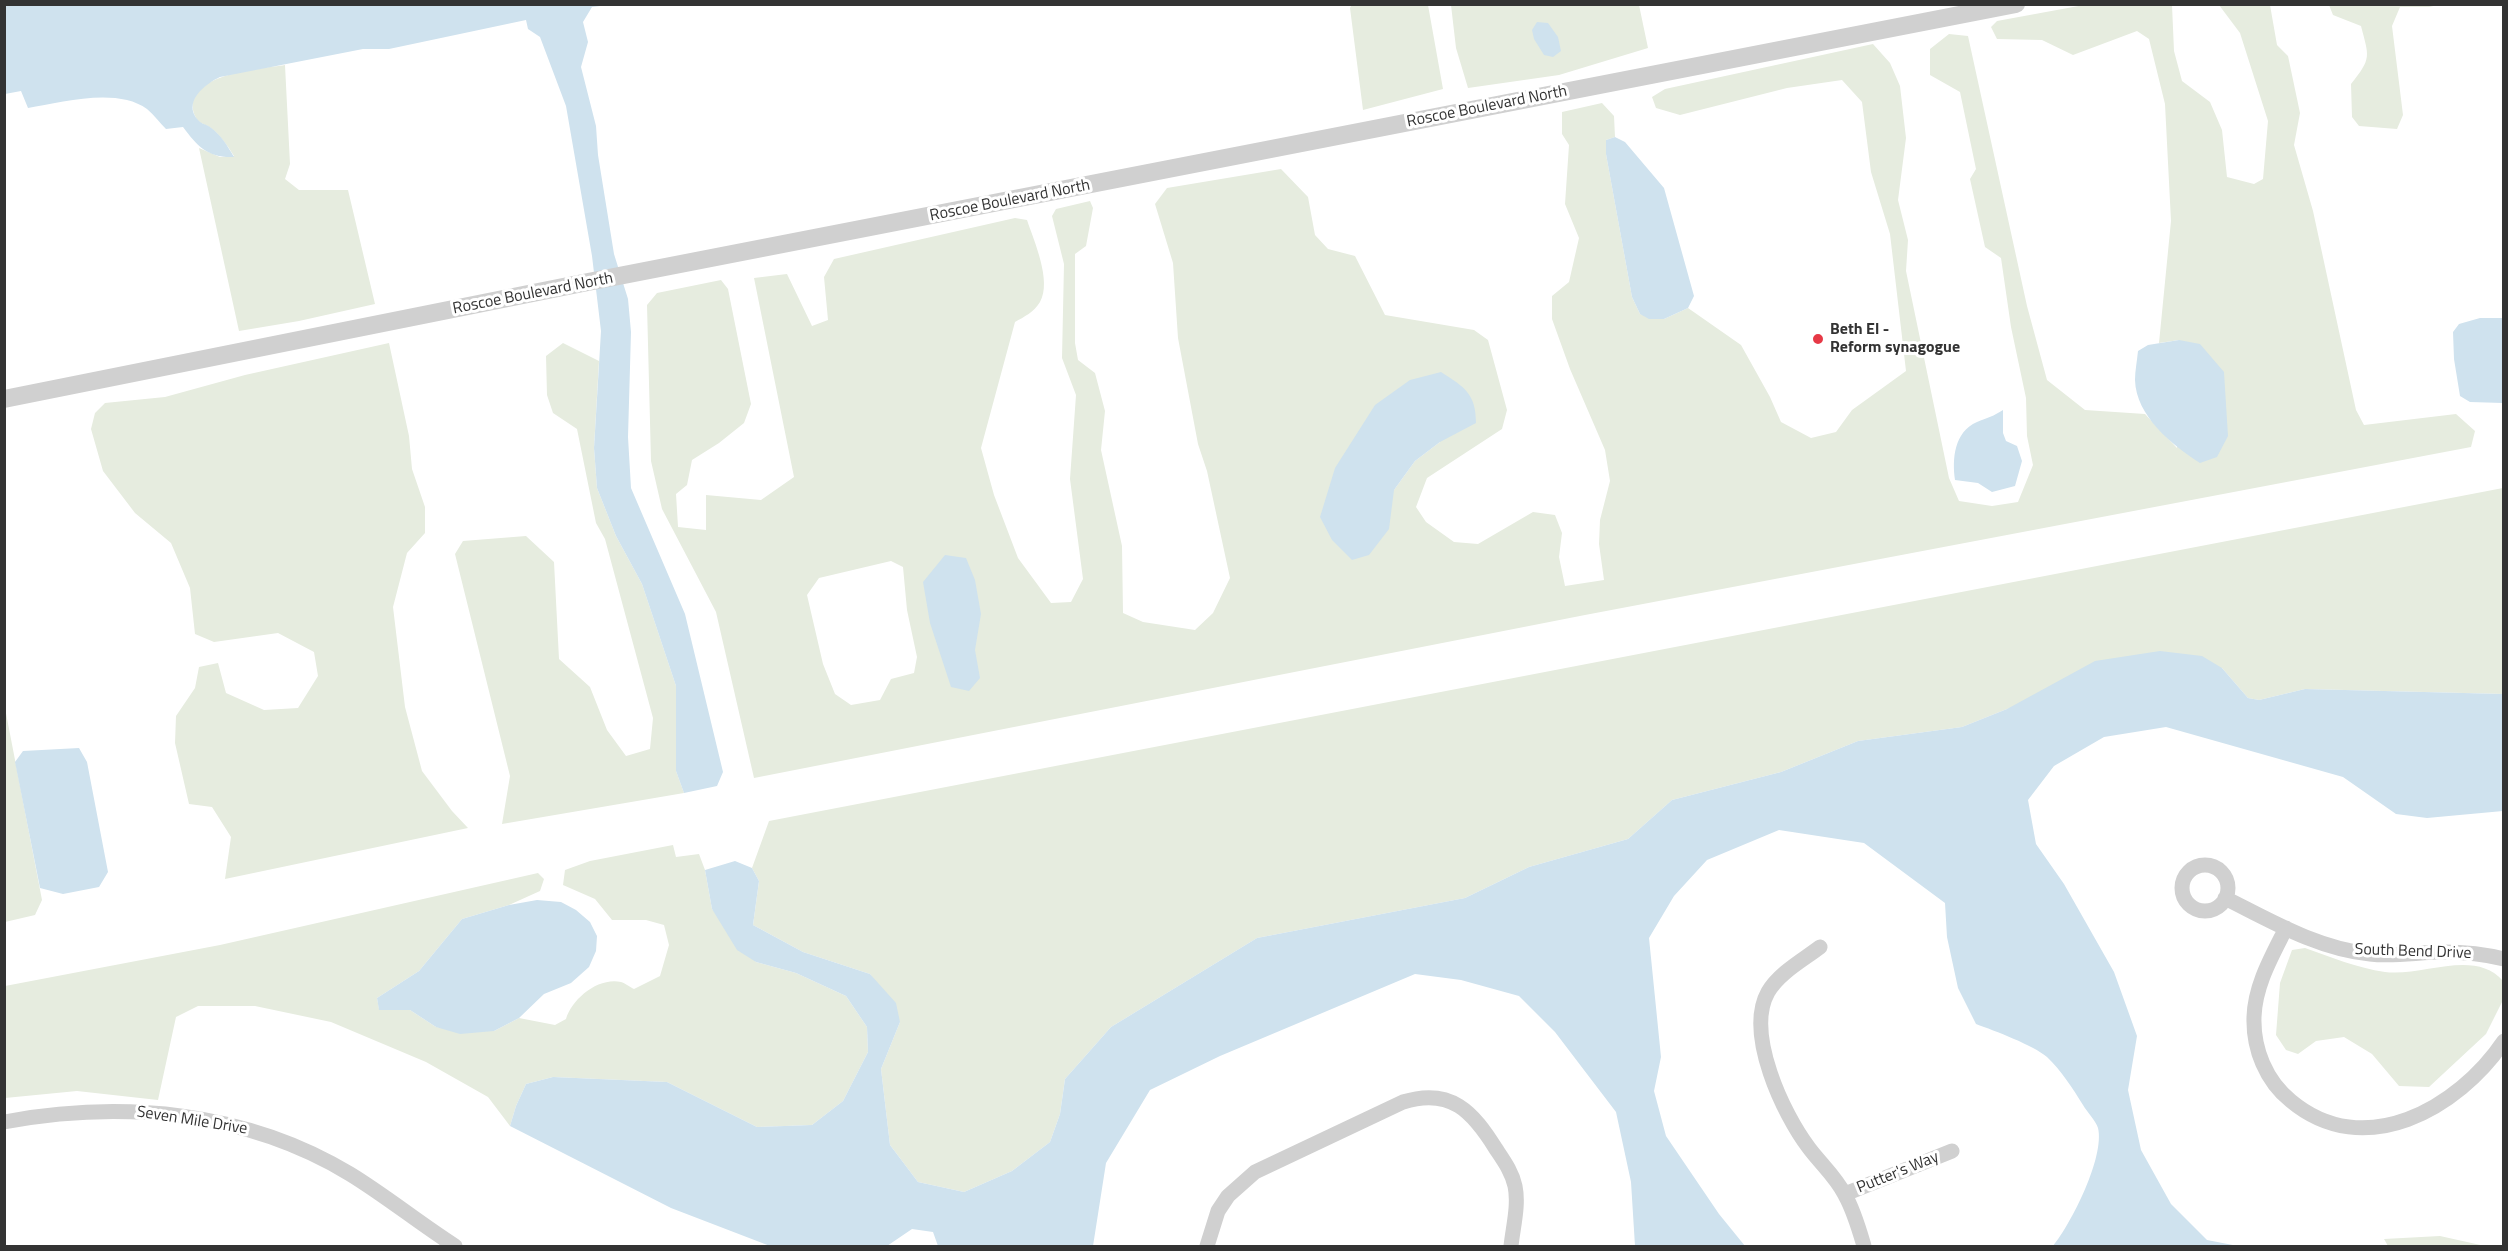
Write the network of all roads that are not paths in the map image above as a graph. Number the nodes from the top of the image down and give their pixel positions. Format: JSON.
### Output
{"nodes":[{"id":1,"x":2016,"y":4,"type":"edge"},
{"id":2,"x":4,"y":399,"type":"edge"},
{"id":3,"x":2224,"y":898,"type":"dead end"},
{"id":4,"x":2286,"y":928,"type":"junction"},
{"id":5,"x":1820,"y":947,"type":"dead end"},
{"id":6,"x":2504,"y":958,"type":"edge"},
{"id":7,"x":2504,"y":1041,"type":"edge"},
{"id":8,"x":4,"y":1122,"type":"edge"},
{"id":9,"x":1952,"y":1151,"type":"dead end"},
{"id":10,"x":1845,"y":1194,"type":"junction"},
{"id":11,"x":455,"y":1246,"type":"edge"},
{"id":12,"x":1207,"y":1246,"type":"edge"},
{"id":13,"x":1511,"y":1246,"type":"edge"},
{"id":14,"x":1864,"y":1246,"type":"edge"}],
"edges":[{"from":1,"to":2,"type":"street","name":"Roscoe Boulevard North"},
{"from":3,"to":4,"type":"street","name":"South Bend Drive"},
{"from":4,"to":6,"type":"street","name":"South Bend Drive"},
{"from":4,"to":7,"type":"street"},
{"from":5,"to":10,"type":"street"},
{"from":8,"to":11,"type":"street","name":"Seven Mile Drive"},
{"from":9,"to":10,"type":"street","name":"Putter's Way"},
{"from":10,"to":14,"type":"street"},
{"from":12,"to":13,"type":"street"}]}
